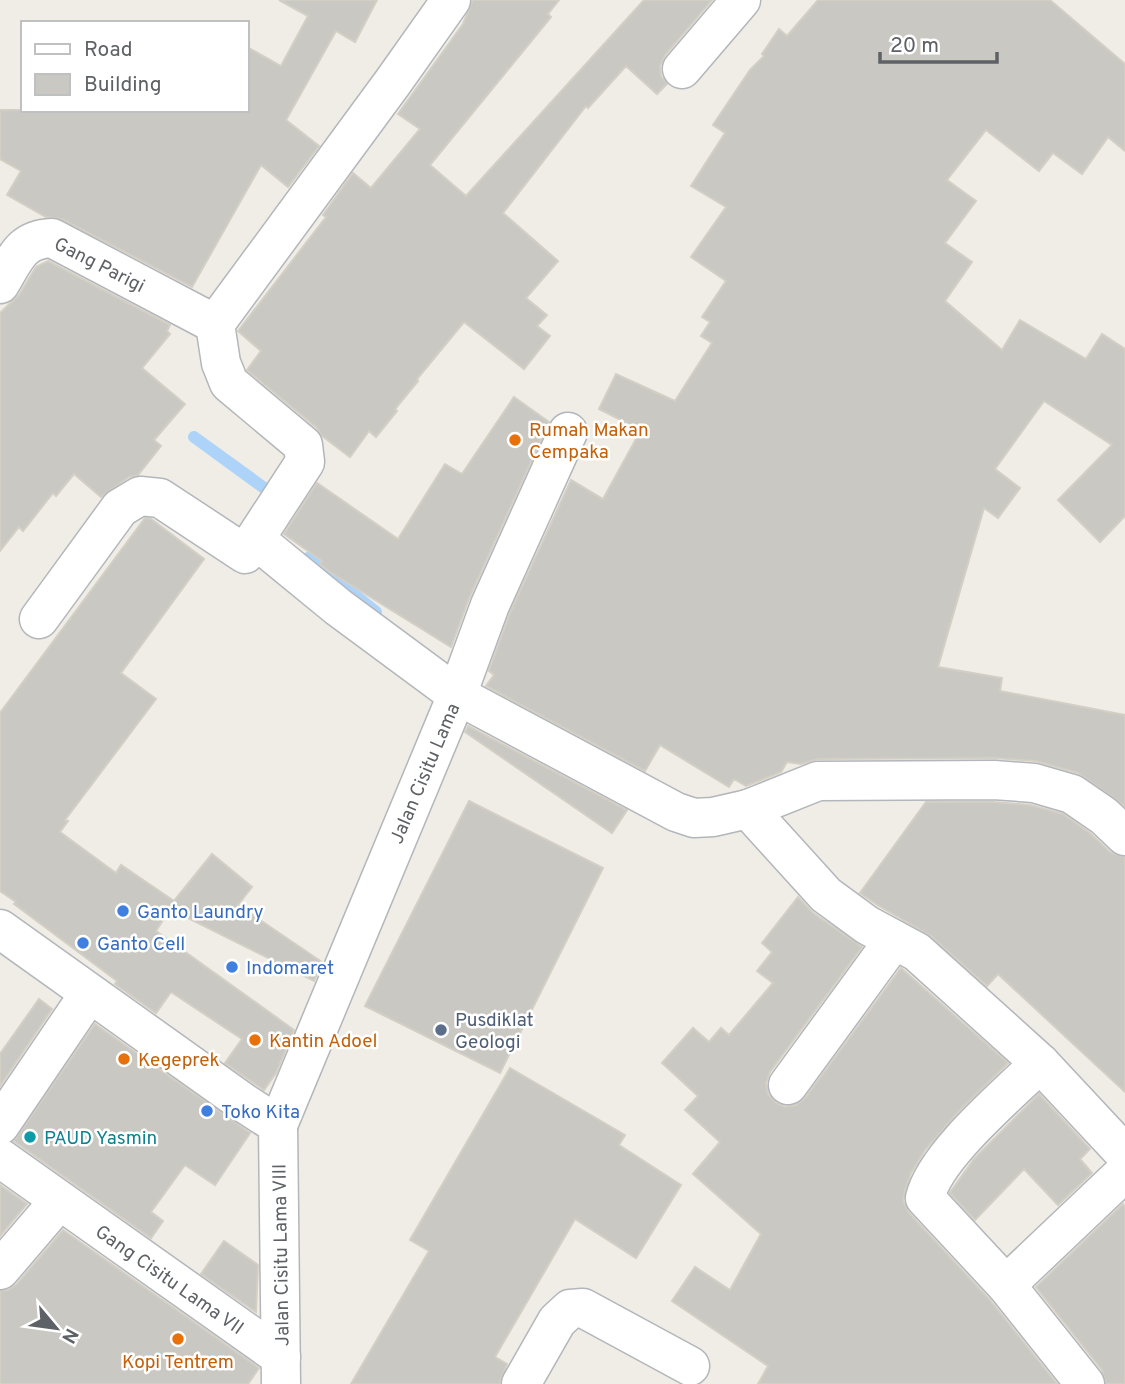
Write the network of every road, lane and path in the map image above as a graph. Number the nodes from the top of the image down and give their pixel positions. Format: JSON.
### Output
{"nodes":[{"id":1,"x":450,"y":0,"type":"edge"},
{"id":2,"x":741,"y":0,"type":"edge"},
{"id":3,"x":682,"y":69,"type":"dead end"},
{"id":4,"x":0,"y":284,"type":"edge"},
{"id":5,"x":215,"y":324,"type":"junction"},
{"id":6,"x":568,"y":432,"type":"dead end"},
{"id":7,"x":255,"y":538,"type":"junction"},
{"id":8,"x":39,"y":619,"type":"dead end"},
{"id":9,"x":457,"y":695,"type":"junction"},
{"id":10,"x":748,"y":809,"type":"junction"},
{"id":11,"x":1125,"y":836,"type":"edge"},
{"id":12,"x":0,"y":929,"type":"edge"},
{"id":13,"x":894,"y":940,"type":"junction"},
{"id":14,"x":89,"y":994,"type":"junction"},
{"id":15,"x":1040,"y":1063,"type":"junction"},
{"id":16,"x":788,"y":1085,"type":"dead end"},
{"id":17,"x":0,"y":1125,"type":"edge"},
{"id":18,"x":278,"y":1125,"type":"junction"},
{"id":19,"x":1125,"y":1154,"type":"edge"},
{"id":20,"x":0,"y":1158,"type":"edge"},
{"id":21,"x":1125,"y":1172,"type":"edge"},
{"id":22,"x":59,"y":1201,"type":"junction"},
{"id":23,"x":0,"y":1270,"type":"edge"},
{"id":24,"x":1006,"y":1285,"type":"junction"},
{"id":25,"x":690,"y":1366,"type":"dead end"},
{"id":26,"x":281,"y":1371,"type":"edge"},
{"id":27,"x":521,"y":1384,"type":"edge"},
{"id":28,"x":1085,"y":1384,"type":"edge"}],
"edges":[{"from":1,"to":5,"type":"street"},
{"from":2,"to":3,"type":"street"},
{"from":4,"to":5,"type":"street","name":"Gang Parigi"},
{"from":5,"to":7,"type":"street"},
{"from":6,"to":9,"type":"street"},
{"from":7,"to":8,"type":"street"},
{"from":7,"to":9,"type":"street"},
{"from":9,"to":10,"type":"street","name":"Jalan Cisitu Lama"},
{"from":9,"to":18,"type":"street","name":"Jalan Cisitu Lama"},
{"from":10,"to":11,"type":"street","name":"Jalan Cisitu Lama"},
{"from":10,"to":13,"type":"street"},
{"from":12,"to":14,"type":"street"},
{"from":13,"to":15,"type":"street"},
{"from":13,"to":16,"type":"street"},
{"from":14,"to":17,"type":"street"},
{"from":14,"to":18,"type":"street"},
{"from":15,"to":19,"type":"street"},
{"from":15,"to":24,"type":"street"},
{"from":18,"to":26,"type":"street","name":"Jalan Cisitu Lama VIII"},
{"from":20,"to":22,"type":"street","name":"Gang Cisitu Lama VII"},
{"from":21,"to":24,"type":"street"},
{"from":22,"to":23,"type":"street"},
{"from":22,"to":26,"type":"street","name":"Gang Cisitu Lama VII"},
{"from":24,"to":28,"type":"street"},
{"from":25,"to":27,"type":"street"}]}
